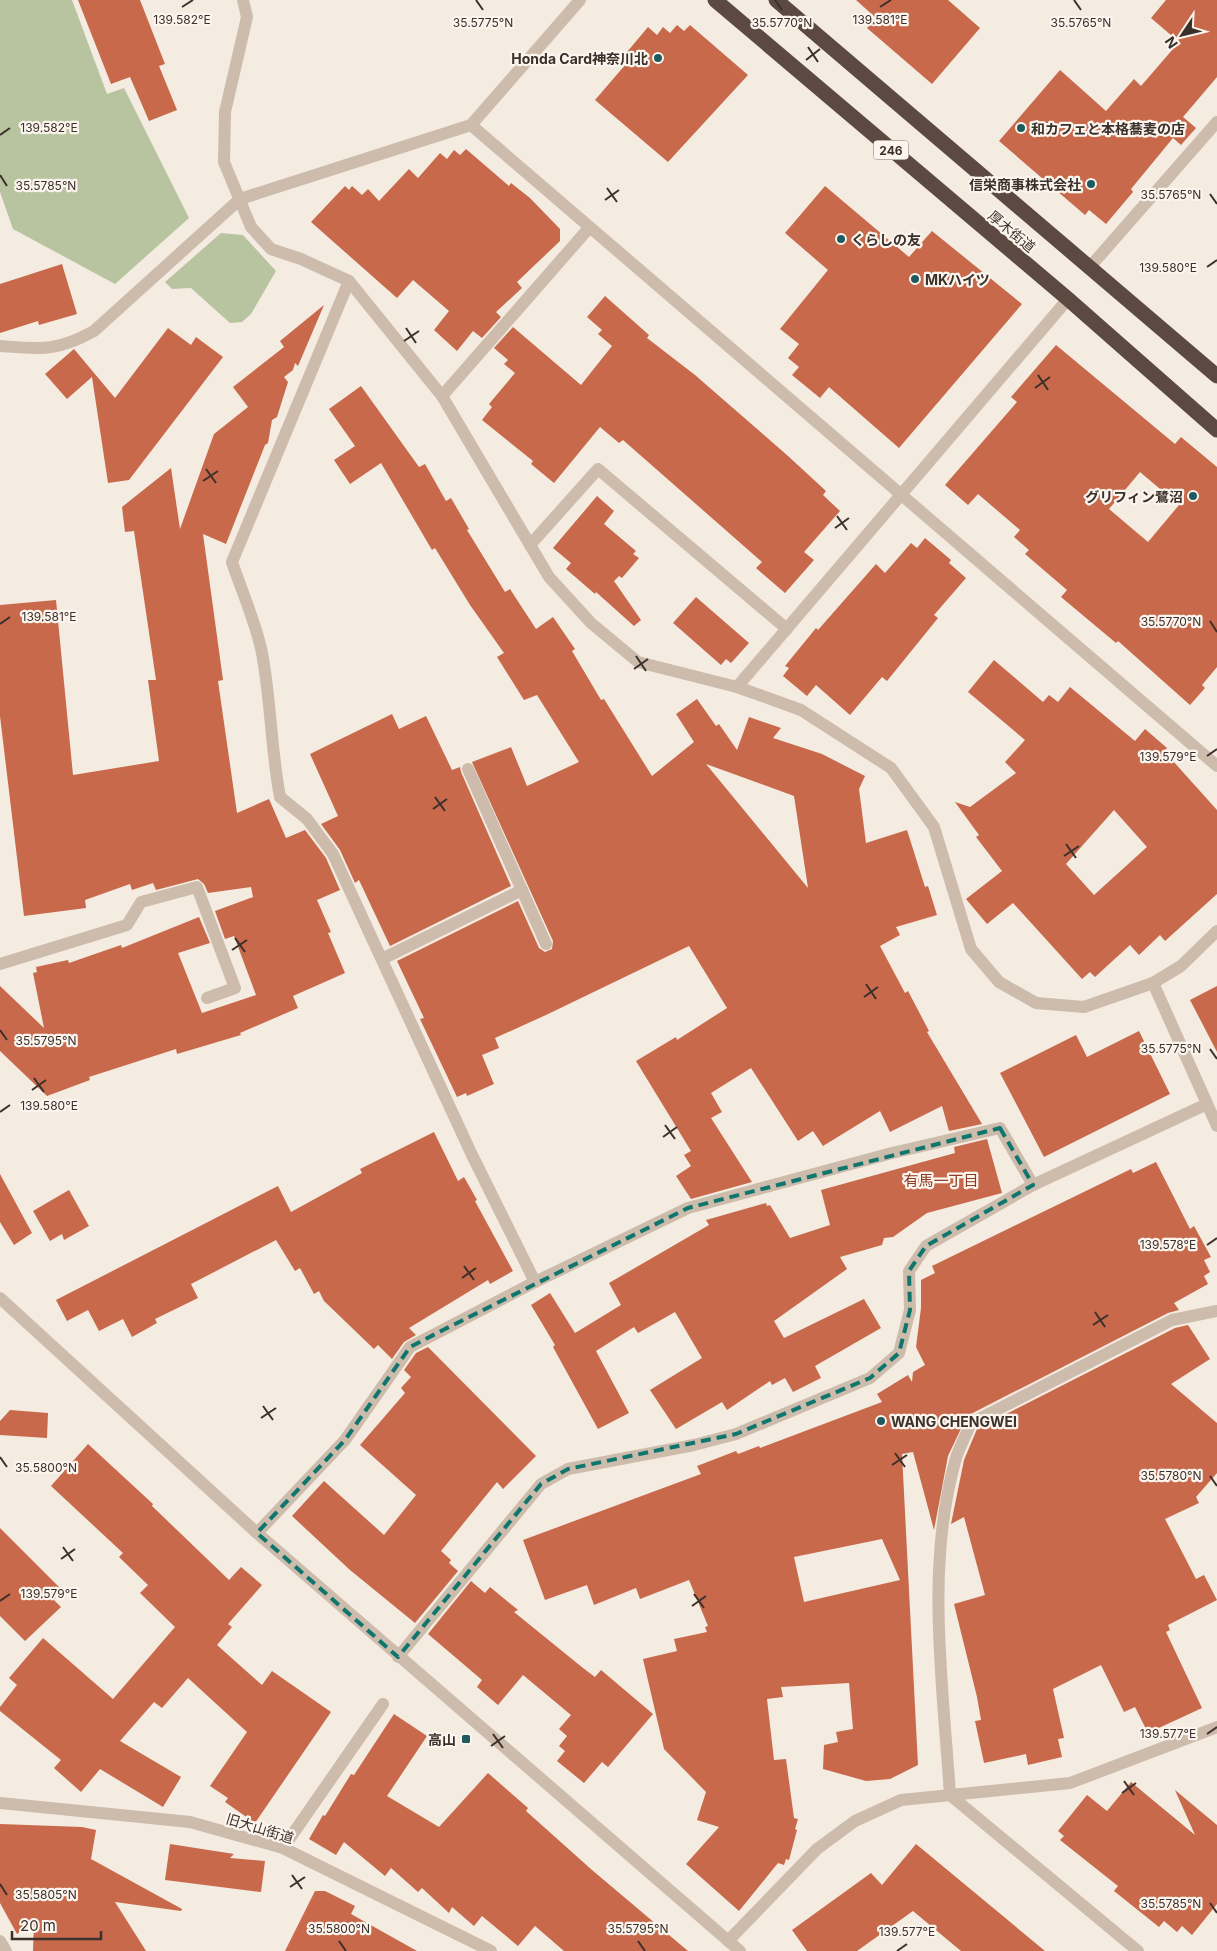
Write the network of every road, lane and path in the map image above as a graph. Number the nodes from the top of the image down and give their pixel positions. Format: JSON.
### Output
{"nodes":[{"id":1,"x":243,"y":0,"type":"edge"},
{"id":2,"x":580,"y":0,"type":"edge"},
{"id":3,"x":715,"y":0,"type":"edge"},
{"id":4,"x":776,"y":0,"type":"edge"},
{"id":5,"x":1217,"y":122,"type":"edge"},
{"id":6,"x":471,"y":124,"type":"junction"},
{"id":7,"x":240,"y":199,"type":"junction"},
{"id":8,"x":589,"y":228,"type":"junction"},
{"id":9,"x":1089,"y":268,"type":"junction"},
{"id":10,"x":348,"y":281,"type":"junction"},
{"id":11,"x":1068,"y":300,"type":"junction"},
{"id":12,"x":0,"y":346,"type":"edge"},
{"id":13,"x":1217,"y":376,"type":"edge"},
{"id":14,"x":442,"y":396,"type":"junction"},
{"id":15,"x":1217,"y":430,"type":"edge"},
{"id":16,"x":902,"y":494,"type":"junction"},
{"id":17,"x":530,"y":545,"type":"junction"},
{"id":18,"x":787,"y":629,"type":"junction"},
{"id":19,"x":737,"y":687,"type":"junction"},
{"id":20,"x":1217,"y":766,"type":"edge"},
{"id":21,"x":468,"y":769,"type":"dead end"},
{"id":22,"x":522,"y":890,"type":"junction"},
{"id":23,"x":1217,"y":931,"type":"edge"},
{"id":24,"x":546,"y":944,"type":"dead end"},
{"id":25,"x":382,"y":959,"type":"junction"},
{"id":26,"x":0,"y":964,"type":"edge"},
{"id":27,"x":1153,"y":983,"type":"junction"},
{"id":28,"x":207,"y":998,"type":"dead end"},
{"id":29,"x":1207,"y":1104,"type":"junction"},
{"id":30,"x":1217,"y":1126,"type":"edge"},
{"id":31,"x":1033,"y":1185,"type":"junction"},
{"id":32,"x":535,"y":1282,"type":"junction"},
{"id":33,"x":0,"y":1298,"type":"edge"},
{"id":34,"x":1217,"y":1311,"type":"edge"},
{"id":35,"x":257,"y":1532,"type":"junction"},
{"id":36,"x":398,"y":1657,"type":"junction"},
{"id":37,"x":383,"y":1704,"type":"dead end"},
{"id":38,"x":1217,"y":1727,"type":"edge"},
{"id":39,"x":950,"y":1795,"type":"junction"},
{"id":40,"x":0,"y":1803,"type":"edge"},
{"id":41,"x":283,"y":1848,"type":"junction"},
{"id":42,"x":0,"y":1941,"type":"edge"},
{"id":43,"x":728,"y":1941,"type":"junction"},
{"id":44,"x":6,"y":1951,"type":"edge"},
{"id":45,"x":491,"y":1951,"type":"edge"},
{"id":46,"x":740,"y":1951,"type":"edge"},
{"id":47,"x":1138,"y":1951,"type":"edge"}],
"edges":[{"from":1,"to":7,"type":"street"},
{"from":2,"to":6,"type":"street"},
{"from":3,"to":11,"type":"highway","name":"厚木街道","number":"246"},
{"from":4,"to":9,"type":"highway","name":"厚木街道","number":"246"},
{"from":5,"to":9,"type":"street"},
{"from":6,"to":7,"type":"street"},
{"from":6,"to":8,"type":"street"},
{"from":7,"to":10,"type":"street"},
{"from":7,"to":12,"type":"street"},
{"from":8,"to":14,"type":"street"},
{"from":8,"to":16,"type":"street"},
{"from":9,"to":13,"type":"highway","name":"厚木街道","number":"246"},
{"from":10,"to":14,"type":"street"},
{"from":10,"to":25,"type":"street"},
{"from":11,"to":15,"type":"highway","name":"厚木街道","number":"246"},
{"from":11,"to":16,"type":"street"},
{"from":14,"to":17,"type":"street"},
{"from":16,"to":18,"type":"street"},
{"from":16,"to":20,"type":"street"},
{"from":17,"to":18,"type":"street"},
{"from":17,"to":19,"type":"street"},
{"from":18,"to":19,"type":"street"},
{"from":19,"to":27,"type":"street"},
{"from":21,"to":22,"type":"street"},
{"from":22,"to":24,"type":"street"},
{"from":22,"to":25,"type":"street"},
{"from":23,"to":27,"type":"street"},
{"from":25,"to":32,"type":"street"},
{"from":26,"to":28,"type":"street"},
{"from":27,"to":29,"type":"street"},
{"from":29,"to":30,"type":"street"},
{"from":29,"to":31,"type":"street"},
{"from":31,"to":32,"type":"street"},
{"from":31,"to":36,"type":"street"},
{"from":32,"to":35,"type":"street"},
{"from":33,"to":35,"type":"street"},
{"from":34,"to":39,"type":"street"},
{"from":35,"to":36,"type":"street"},
{"from":36,"to":43,"type":"street"},
{"from":37,"to":41,"type":"street"},
{"from":38,"to":39,"type":"street"},
{"from":39,"to":43,"type":"street"},
{"from":39,"to":47,"type":"street"},
{"from":40,"to":41,"type":"street","name":"旧大山街道"},
{"from":41,"to":45,"type":"street","name":"旧大山街道"},
{"from":42,"to":44,"type":"street"},
{"from":43,"to":46,"type":"street"}]}
